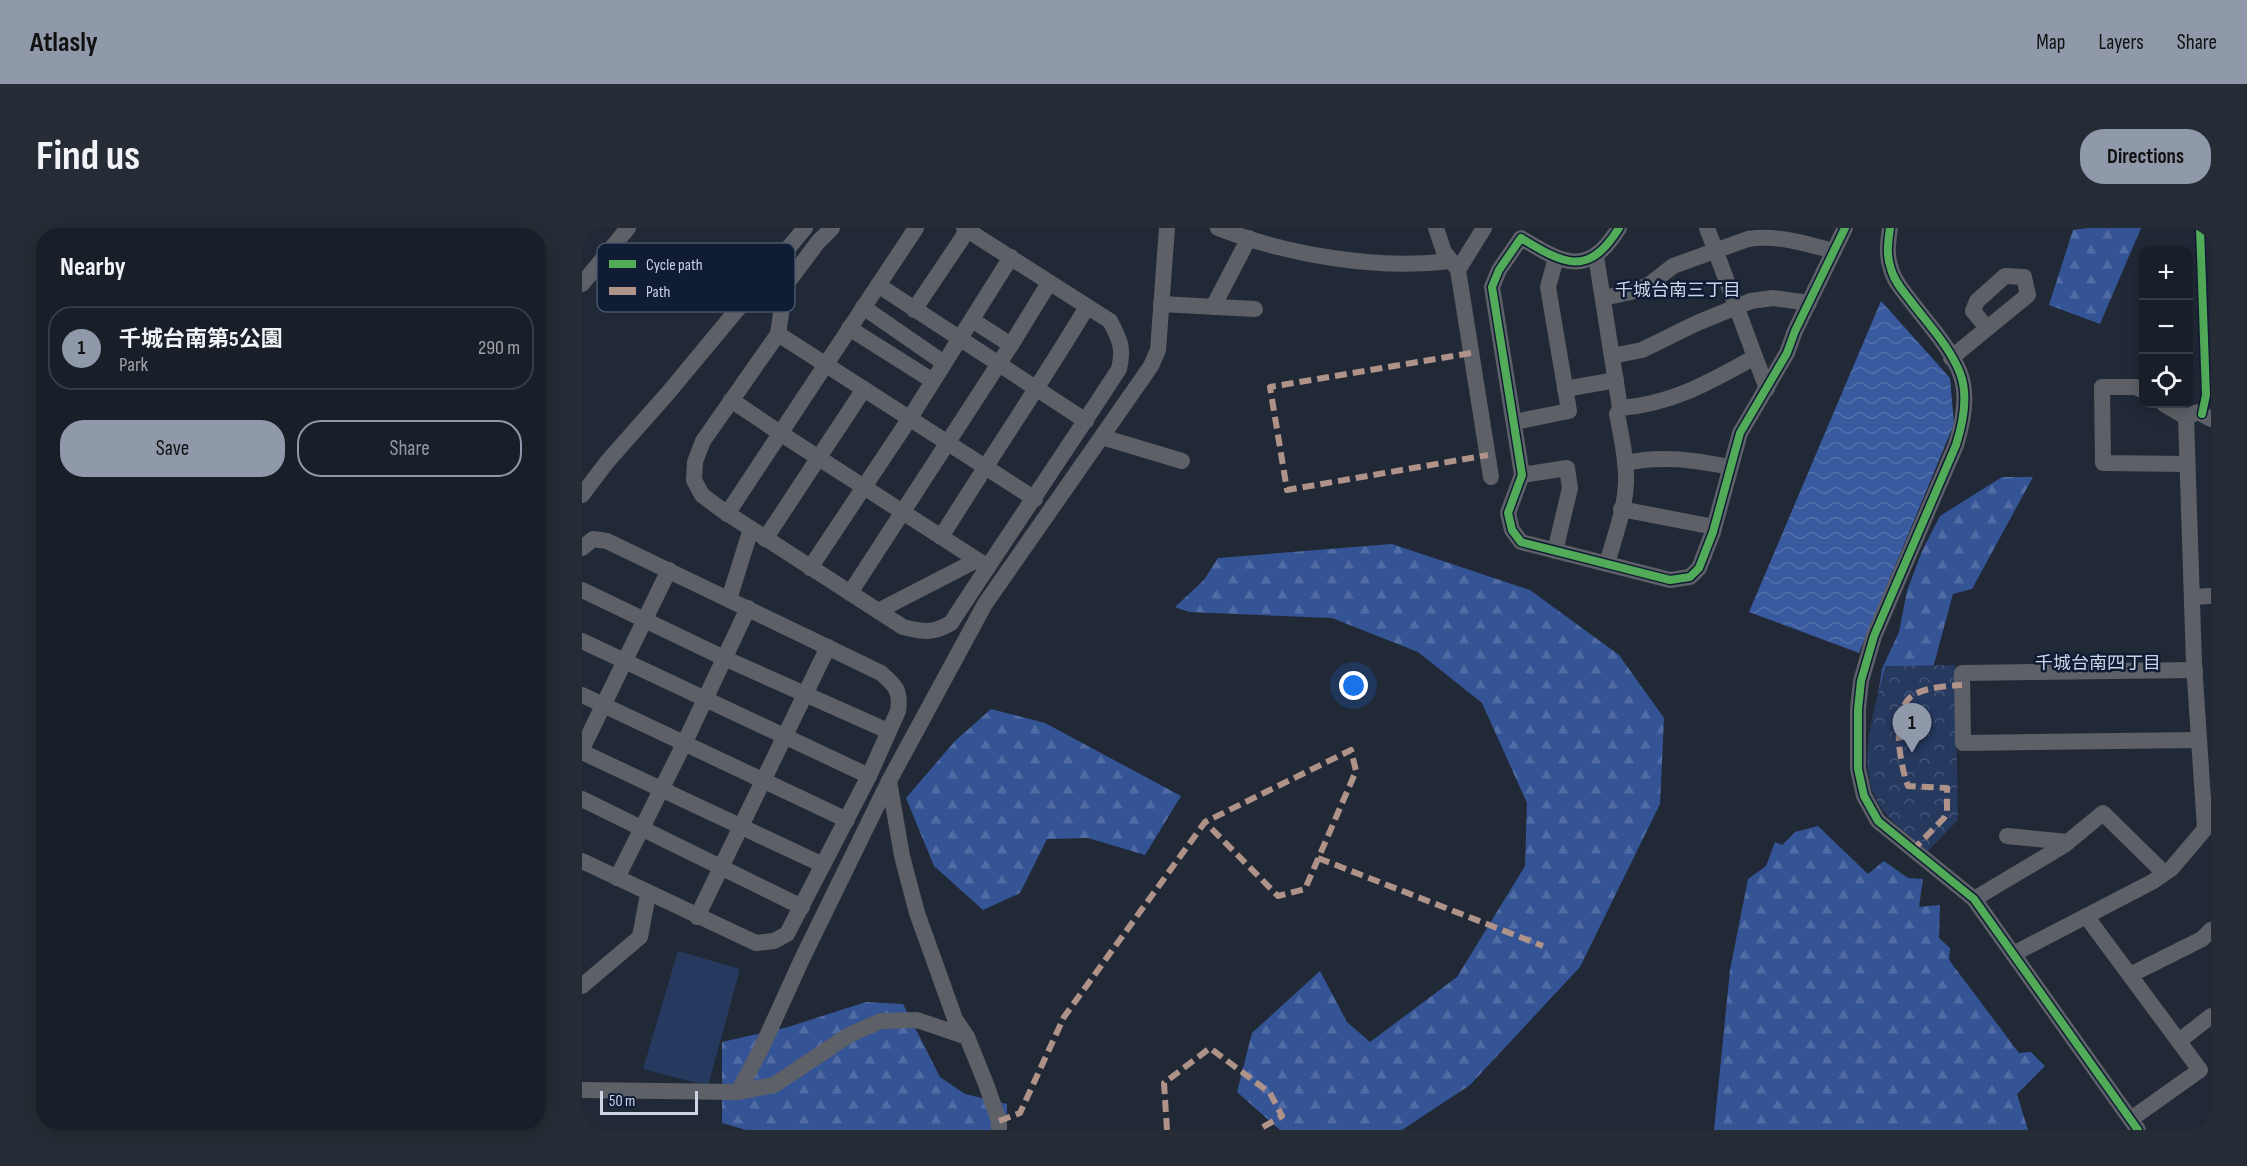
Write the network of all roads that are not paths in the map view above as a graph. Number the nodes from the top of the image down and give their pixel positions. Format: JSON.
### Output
{"nodes":[{"id":1,"x":628,"y":228,"type":"edge"},
{"id":2,"x":806,"y":228,"type":"edge"},
{"id":3,"x":832,"y":228,"type":"edge"},
{"id":4,"x":916,"y":228,"type":"edge"},
{"id":5,"x":1167,"y":228,"type":"edge"},
{"id":6,"x":1218,"y":228,"type":"edge"},
{"id":7,"x":1437,"y":228,"type":"edge"},
{"id":8,"x":1484,"y":228,"type":"edge"},
{"id":9,"x":1619,"y":228,"type":"edge"},
{"id":10,"x":1707,"y":228,"type":"edge"},
{"id":11,"x":1845,"y":228,"type":"edge"},
{"id":12,"x":1890,"y":228,"type":"edge"},
{"id":13,"x":966,"y":229,"type":"edge"},
{"id":14,"x":1249,"y":238,"type":"junction"},
{"id":15,"x":616,"y":243,"type":"edge"},
{"id":16,"x":793,"y":243,"type":"edge"},
{"id":17,"x":1715,"y":249,"type":"junction"},
{"id":18,"x":1834,"y":251,"type":"junction"},
{"id":19,"x":1596,"y":256,"type":"junction"},
{"id":20,"x":1011,"y":258,"type":"junction"},
{"id":21,"x":1556,"y":258,"type":"junction"},
{"id":22,"x":597,"y":266,"type":"edge"},
{"id":23,"x":1454,"y":266,"type":"junction"},
{"id":24,"x":795,"y":272,"type":"edge"},
{"id":25,"x":1049,"y":282,"type":"junction"},
{"id":26,"x":582,"y":284,"type":"edge"},
{"id":27,"x":878,"y":285,"type":"junction"},
{"id":28,"x":1603,"y":298,"type":"junction"},
{"id":29,"x":1809,"y":303,"type":"junction"},
{"id":30,"x":1161,"y":304,"type":"junction"},
{"id":31,"x":863,"y":307,"type":"junction"},
{"id":32,"x":1087,"y":307,"type":"junction"},
{"id":33,"x":1213,"y":307,"type":"junction"},
{"id":34,"x":1737,"y":308,"type":"junction"},
{"id":35,"x":1255,"y":309,"type":"dead end"},
{"id":36,"x":914,"y":310,"type":"junction"},
{"id":37,"x":736,"y":312,"type":"edge"},
{"id":38,"x":781,"y":312,"type":"edge"},
{"id":39,"x":972,"y":320,"type":"junction"},
{"id":40,"x":849,"y":328,"type":"junction"},
{"id":41,"x":1988,"y":328,"type":"dead end"},
{"id":42,"x":778,"y":334,"type":"junction"},
{"id":43,"x":959,"y":339,"type":"junction"},
{"id":44,"x":1011,"y":345,"type":"junction"},
{"id":45,"x":1612,"y":356,"type":"junction"},
{"id":46,"x":1755,"y":357,"type":"junction"},
{"id":47,"x":1951,"y":358,"type":"junction"},
{"id":48,"x":944,"y":363,"type":"junction"},
{"id":49,"x":825,"y":364,"type":"junction"},
{"id":50,"x":998,"y":364,"type":"junction"},
{"id":51,"x":1616,"y":380,"type":"junction"},
{"id":52,"x":933,"y":381,"type":"junction"},
{"id":53,"x":2139,"y":388,"type":"edge"},
{"id":54,"x":864,"y":389,"type":"junction"},
{"id":55,"x":1037,"y":389,"type":"junction"},
{"id":56,"x":1565,"y":389,"type":"junction"},
{"id":57,"x":1767,"y":389,"type":"junction"},
{"id":58,"x":731,"y":400,"type":"junction"},
{"id":59,"x":1620,"y":408,"type":"junction"},
{"id":60,"x":2171,"y":408,"type":"edge"},
{"id":61,"x":2186,"y":417,"type":"junction"},
{"id":62,"x":910,"y":418,"type":"junction"},
{"id":63,"x":2211,"y":419,"type":"edge"},
{"id":64,"x":1086,"y":421,"type":"junction"},
{"id":65,"x":1514,"y":422,"type":"junction"},
{"id":66,"x":780,"y":434,"type":"junction"},
{"id":67,"x":1102,"y":437,"type":"junction"},
{"id":68,"x":947,"y":442,"type":"junction"},
{"id":69,"x":818,"y":458,"type":"junction"},
{"id":70,"x":1182,"y":462,"type":"dead end"},
{"id":71,"x":1625,"y":463,"type":"junction"},
{"id":72,"x":2187,"y":464,"type":"junction"},
{"id":73,"x":985,"y":466,"type":"junction"},
{"id":74,"x":1730,"y":467,"type":"junction"},
{"id":75,"x":1522,"y":475,"type":"junction"},
{"id":76,"x":1491,"y":477,"type":"dead end"},
{"id":77,"x":864,"y":487,"type":"junction"},
{"id":78,"x":582,"y":495,"type":"edge"},
{"id":79,"x":1035,"y":499,"type":"junction"},
{"id":80,"x":1621,"y":509,"type":"junction"},
{"id":81,"x":903,"y":512,"type":"junction"},
{"id":82,"x":727,"y":514,"type":"junction"},
{"id":83,"x":1714,"y":527,"type":"junction"},
{"id":84,"x":751,"y":529,"type":"junction"},
{"id":85,"x":942,"y":537,"type":"junction"},
{"id":86,"x":765,"y":539,"type":"junction"},
{"id":87,"x":582,"y":548,"type":"edge"},
{"id":88,"x":1556,"y":551,"type":"junction"},
{"id":89,"x":982,"y":563,"type":"junction"},
{"id":90,"x":1607,"y":564,"type":"junction"},
{"id":91,"x":810,"y":568,"type":"junction"},
{"id":92,"x":669,"y":570,"type":"junction"},
{"id":93,"x":582,"y":590,"type":"edge"},
{"id":94,"x":850,"y":593,"type":"junction"},
{"id":95,"x":2211,"y":596,"type":"edge"},
{"id":96,"x":2192,"y":597,"type":"junction"},
{"id":97,"x":729,"y":599,"type":"junction"},
{"id":98,"x":748,"y":608,"type":"junction"},
{"id":99,"x":878,"y":611,"type":"junction"},
{"id":100,"x":644,"y":620,"type":"junction"},
{"id":101,"x":582,"y":641,"type":"edge"},
{"id":102,"x":828,"y":647,"type":"junction"},
{"id":103,"x":724,"y":658,"type":"junction"},
{"id":104,"x":625,"y":662,"type":"junction"},
{"id":105,"x":2194,"y":670,"type":"junction"},
{"id":106,"x":805,"y":694,"type":"junction"},
{"id":107,"x":582,"y":695,"type":"edge"},
{"id":108,"x":705,"y":700,"type":"junction"},
{"id":109,"x":604,"y":705,"type":"junction"},
{"id":110,"x":888,"y":731,"type":"junction"},
{"id":111,"x":784,"y":737,"type":"junction"},
{"id":112,"x":2199,"y":740,"type":"junction"},
{"id":113,"x":684,"y":744,"type":"junction"},
{"id":114,"x":582,"y":750,"type":"edge"},
{"id":115,"x":869,"y":776,"type":"junction"},
{"id":116,"x":764,"y":781,"type":"junction"},
{"id":117,"x":889,"y":781,"type":"junction"},
{"id":118,"x":662,"y":789,"type":"junction"},
{"id":119,"x":582,"y":799,"type":"edge"},
{"id":120,"x":847,"y":820,"type":"junction"},
{"id":121,"x":743,"y":827,"type":"junction"},
{"id":122,"x":642,"y":828,"type":"junction"},
{"id":123,"x":2208,"y":829,"type":"edge"},
{"id":124,"x":2007,"y":836,"type":"dead end"},
{"id":125,"x":2068,"y":842,"type":"junction"},
{"id":126,"x":582,"y":861,"type":"edge"},
{"id":127,"x":823,"y":865,"type":"junction"},
{"id":128,"x":722,"y":868,"type":"junction"},
{"id":129,"x":2164,"y":873,"type":"junction"},
{"id":130,"x":617,"y":878,"type":"junction"},
{"id":131,"x":648,"y":894,"type":"junction"},
{"id":132,"x":1974,"y":899,"type":"junction"},
{"id":133,"x":802,"y":907,"type":"junction"},
{"id":134,"x":2086,"y":916,"type":"junction"},
{"id":135,"x":697,"y":917,"type":"junction"},
{"id":136,"x":2211,"y":930,"type":"edge"},
{"id":137,"x":2013,"y":954,"type":"junction"},
{"id":138,"x":2130,"y":975,"type":"junction"},
{"id":139,"x":582,"y":986,"type":"edge"},
{"id":140,"x":2211,"y":1016,"type":"edge"},
{"id":141,"x":967,"y":1037,"type":"junction"},
{"id":142,"x":2179,"y":1041,"type":"junction"},
{"id":143,"x":582,"y":1090,"type":"edge"},
{"id":144,"x":738,"y":1092,"type":"junction"},
{"id":145,"x":2135,"y":1125,"type":"edge"},
{"id":146,"x":999,"y":1130,"type":"edge"}],
"edges":[{"from":1,"to":15,"type":"street"},
{"from":2,"to":16,"type":"street"},
{"from":3,"to":24,"type":"street"},
{"from":4,"to":27,"type":"street"},
{"from":5,"to":30,"type":"street"},
{"from":6,"to":14,"type":"street"},
{"from":7,"to":23,"type":"street"},
{"from":8,"to":23,"type":"street"},
{"from":9,"to":19,"type":"street"},
{"from":10,"to":17,"type":"street"},
{"from":11,"to":18,"type":"street"},
{"from":12,"to":47,"type":"street"},
{"from":13,"to":20,"type":"street"},
{"from":13,"to":36,"type":"street"},
{"from":14,"to":23,"type":"street"},
{"from":14,"to":33,"type":"street"},
{"from":17,"to":18,"type":"street"},
{"from":17,"to":28,"type":"street"},
{"from":17,"to":34,"type":"street"},
{"from":18,"to":29,"type":"street"},
{"from":19,"to":21,"type":"street"},
{"from":19,"to":28,"type":"street"},
{"from":20,"to":25,"type":"street"},
{"from":20,"to":39,"type":"street"},
{"from":21,"to":56,"type":"street"},
{"from":21,"to":65,"type":"street"},
{"from":22,"to":26,"type":"street"},
{"from":23,"to":76,"type":"street"},
{"from":25,"to":32,"type":"street"},
{"from":25,"to":44,"type":"street"},
{"from":27,"to":31,"type":"street"},
{"from":27,"to":36,"type":"street"},
{"from":28,"to":45,"type":"street"},
{"from":29,"to":34,"type":"street"},
{"from":29,"to":57,"type":"street"},
{"from":30,"to":33,"type":"street"},
{"from":30,"to":67,"type":"street"},
{"from":31,"to":40,"type":"street"},
{"from":31,"to":48,"type":"street"},
{"from":32,"to":55,"type":"street"},
{"from":32,"to":64,"type":"street"},
{"from":33,"to":35,"type":"street"},
{"from":34,"to":45,"type":"street"},
{"from":34,"to":46,"type":"street"},
{"from":36,"to":43,"type":"street"},
{"from":37,"to":78,"type":"street"},
{"from":38,"to":42,"type":"street"},
{"from":39,"to":43,"type":"street"},
{"from":39,"to":44,"type":"street"},
{"from":40,"to":49,"type":"street"},
{"from":40,"to":52,"type":"street"},
{"from":41,"to":47,"type":"street"},
{"from":42,"to":49,"type":"street"},
{"from":42,"to":58,"type":"street"},
{"from":43,"to":48,"type":"street"},
{"from":43,"to":50,"type":"street"},
{"from":44,"to":50,"type":"street"},
{"from":45,"to":51,"type":"street"},
{"from":46,"to":57,"type":"street"},
{"from":46,"to":59,"type":"street"},
{"from":47,"to":132,"type":"street"},
{"from":48,"to":52,"type":"street"},
{"from":49,"to":54,"type":"street"},
{"from":49,"to":66,"type":"street"},
{"from":50,"to":55,"type":"street"},
{"from":50,"to":68,"type":"street"},
{"from":51,"to":56,"type":"street"},
{"from":51,"to":59,"type":"street"},
{"from":52,"to":62,"type":"street"},
{"from":53,"to":72,"type":"street"},
{"from":54,"to":62,"type":"street"},
{"from":54,"to":69,"type":"street"},
{"from":55,"to":64,"type":"street"},
{"from":55,"to":73,"type":"street"},
{"from":56,"to":65,"type":"street"},
{"from":57,"to":74,"type":"street"},
{"from":58,"to":66,"type":"street"},
{"from":58,"to":82,"type":"street"},
{"from":59,"to":71,"type":"street"},
{"from":60,"to":61,"type":"street"},
{"from":61,"to":63,"type":"street"},
{"from":61,"to":72,"type":"street"},
{"from":62,"to":68,"type":"street"},
{"from":62,"to":77,"type":"street"},
{"from":64,"to":79,"type":"street"},
{"from":65,"to":75,"type":"street"},
{"from":66,"to":69,"type":"street"},
{"from":66,"to":82,"type":"street"},
{"from":67,"to":70,"type":"street"},
{"from":67,"to":117,"type":"street"},
{"from":68,"to":73,"type":"street"},
{"from":68,"to":81,"type":"street"},
{"from":69,"to":77,"type":"street"},
{"from":69,"to":86,"type":"street"},
{"from":71,"to":74,"type":"street"},
{"from":71,"to":80,"type":"street"},
{"from":72,"to":96,"type":"street"},
{"from":73,"to":79,"type":"street"},
{"from":73,"to":85,"type":"street"},
{"from":74,"to":83,"type":"street"},
{"from":75,"to":88,"type":"street"},
{"from":75,"to":88,"type":"street"},
{"from":77,"to":81,"type":"street"},
{"from":77,"to":91,"type":"street"},
{"from":79,"to":89,"type":"street"},
{"from":80,"to":83,"type":"street"},
{"from":80,"to":90,"type":"street"},
{"from":81,"to":85,"type":"street"},
{"from":81,"to":94,"type":"street"},
{"from":82,"to":84,"type":"street"},
{"from":83,"to":90,"type":"street"},
{"from":84,"to":86,"type":"street"},
{"from":84,"to":97,"type":"street"},
{"from":85,"to":89,"type":"street"},
{"from":86,"to":91,"type":"street"},
{"from":87,"to":92,"type":"street"},
{"from":88,"to":90,"type":"street"},
{"from":89,"to":99,"type":"street"},
{"from":89,"to":99,"type":"street"},
{"from":91,"to":94,"type":"street"},
{"from":92,"to":97,"type":"street"},
{"from":92,"to":100,"type":"street"},
{"from":93,"to":100,"type":"street"},
{"from":94,"to":99,"type":"street"},
{"from":95,"to":96,"type":"street"},
{"from":96,"to":105,"type":"street"},
{"from":97,"to":98,"type":"street"},
{"from":98,"to":102,"type":"street"},
{"from":98,"to":103,"type":"street"},
{"from":100,"to":103,"type":"street"},
{"from":100,"to":104,"type":"street"},
{"from":101,"to":104,"type":"street"},
{"from":102,"to":106,"type":"street"},
{"from":102,"to":110,"type":"street"},
{"from":103,"to":106,"type":"street"},
{"from":103,"to":108,"type":"street"},
{"from":104,"to":108,"type":"street"},
{"from":104,"to":109,"type":"street"},
{"from":105,"to":112,"type":"street"},
{"from":105,"to":112,"type":"street"},
{"from":106,"to":110,"type":"street"},
{"from":106,"to":111,"type":"street"},
{"from":107,"to":109,"type":"street"},
{"from":108,"to":111,"type":"street"},
{"from":108,"to":113,"type":"street"},
{"from":109,"to":113,"type":"street"},
{"from":109,"to":114,"type":"street"},
{"from":110,"to":115,"type":"street"},
{"from":111,"to":115,"type":"street"},
{"from":111,"to":116,"type":"street"},
{"from":112,"to":123,"type":"street"},
{"from":113,"to":116,"type":"street"},
{"from":113,"to":118,"type":"street"},
{"from":114,"to":118,"type":"street"},
{"from":115,"to":120,"type":"street"},
{"from":116,"to":120,"type":"street"},
{"from":116,"to":121,"type":"street"},
{"from":117,"to":141,"type":"street"},
{"from":117,"to":144,"type":"street"},
{"from":118,"to":121,"type":"street"},
{"from":118,"to":122,"type":"street"},
{"from":119,"to":122,"type":"street"},
{"from":120,"to":127,"type":"street"},
{"from":121,"to":127,"type":"street"},
{"from":121,"to":128,"type":"street"},
{"from":122,"to":128,"type":"street"},
{"from":122,"to":130,"type":"street"},
{"from":123,"to":129,"type":"street"},
{"from":124,"to":125,"type":"street"},
{"from":125,"to":129,"type":"street"},
{"from":125,"to":132,"type":"street"},
{"from":126,"to":130,"type":"street"},
{"from":127,"to":133,"type":"street"},
{"from":128,"to":133,"type":"street"},
{"from":128,"to":135,"type":"street"},
{"from":129,"to":134,"type":"street"},
{"from":130,"to":131,"type":"street"},
{"from":131,"to":135,"type":"street"},
{"from":131,"to":139,"type":"street"},
{"from":132,"to":137,"type":"street"},
{"from":133,"to":135,"type":"street"},
{"from":134,"to":137,"type":"street"},
{"from":134,"to":138,"type":"street"},
{"from":136,"to":138,"type":"street"},
{"from":137,"to":145,"type":"street"},
{"from":138,"to":142,"type":"street"},
{"from":140,"to":142,"type":"street"},
{"from":141,"to":144,"type":"street"},
{"from":141,"to":146,"type":"street"},
{"from":142,"to":145,"type":"street"},
{"from":143,"to":144,"type":"street"}]}
